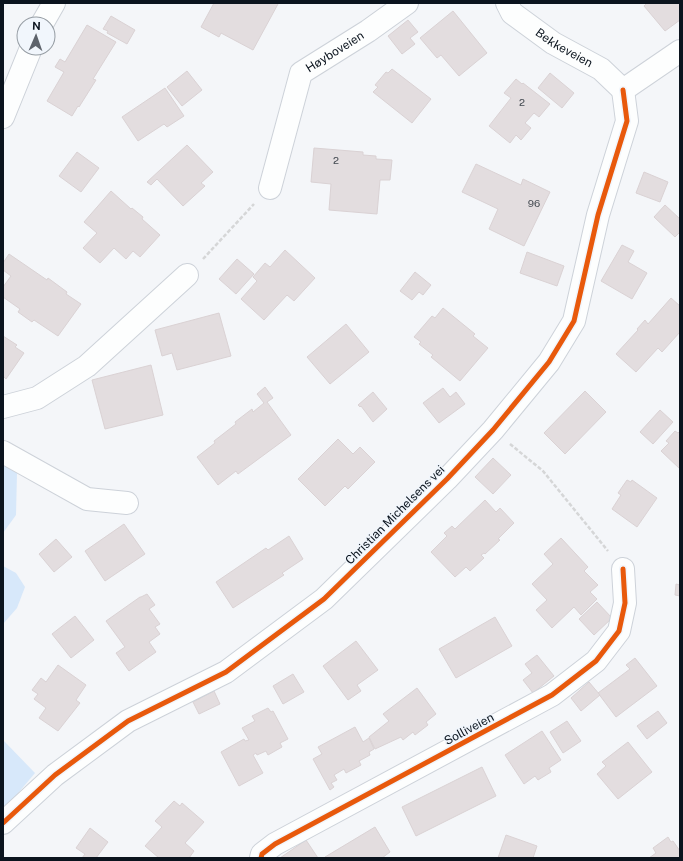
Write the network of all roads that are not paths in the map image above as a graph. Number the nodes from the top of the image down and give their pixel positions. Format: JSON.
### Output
{"nodes":[{"id":1,"x":54,"y":3,"type":"edge"},
{"id":2,"x":407,"y":3,"type":"edge"},
{"id":3,"x":506,"y":3,"type":"edge"},
{"id":4,"x":47,"y":16,"type":"edge"},
{"id":5,"x":680,"y":51,"type":"edge"},
{"id":6,"x":28,"y":56,"type":"edge"},
{"id":7,"x":623,"y":90,"type":"junction"},
{"id":8,"x":3,"y":117,"type":"edge"},
{"id":9,"x":270,"y":188,"type":"road end"},
{"id":10,"x":187,"y":275,"type":"road end"},
{"id":11,"x":3,"y":407,"type":"edge"},
{"id":12,"x":3,"y":452,"type":"edge"},
{"id":13,"x":126,"y":503,"type":"dead end"},
{"id":14,"x":622,"y":569,"type":"road end"},
{"id":15,"x":3,"y":824,"type":"edge"},
{"id":16,"x":261,"y":858,"type":"edge"}],
"edges":[{"from":1,"to":4,"type":"street"},
{"from":2,"to":9,"type":"street","name":"Høyboveien"},
{"from":3,"to":7,"type":"street","name":"Bekkeveien"},
{"from":5,"to":7,"type":"street"},
{"from":6,"to":8,"type":"street"},
{"from":7,"to":15,"type":"street","name":"Christian Michelsens vei"},
{"from":10,"to":11,"type":"street"},
{"from":12,"to":13,"type":"street"},
{"from":14,"to":16,"type":"street","name":"Solliveien"}]}
